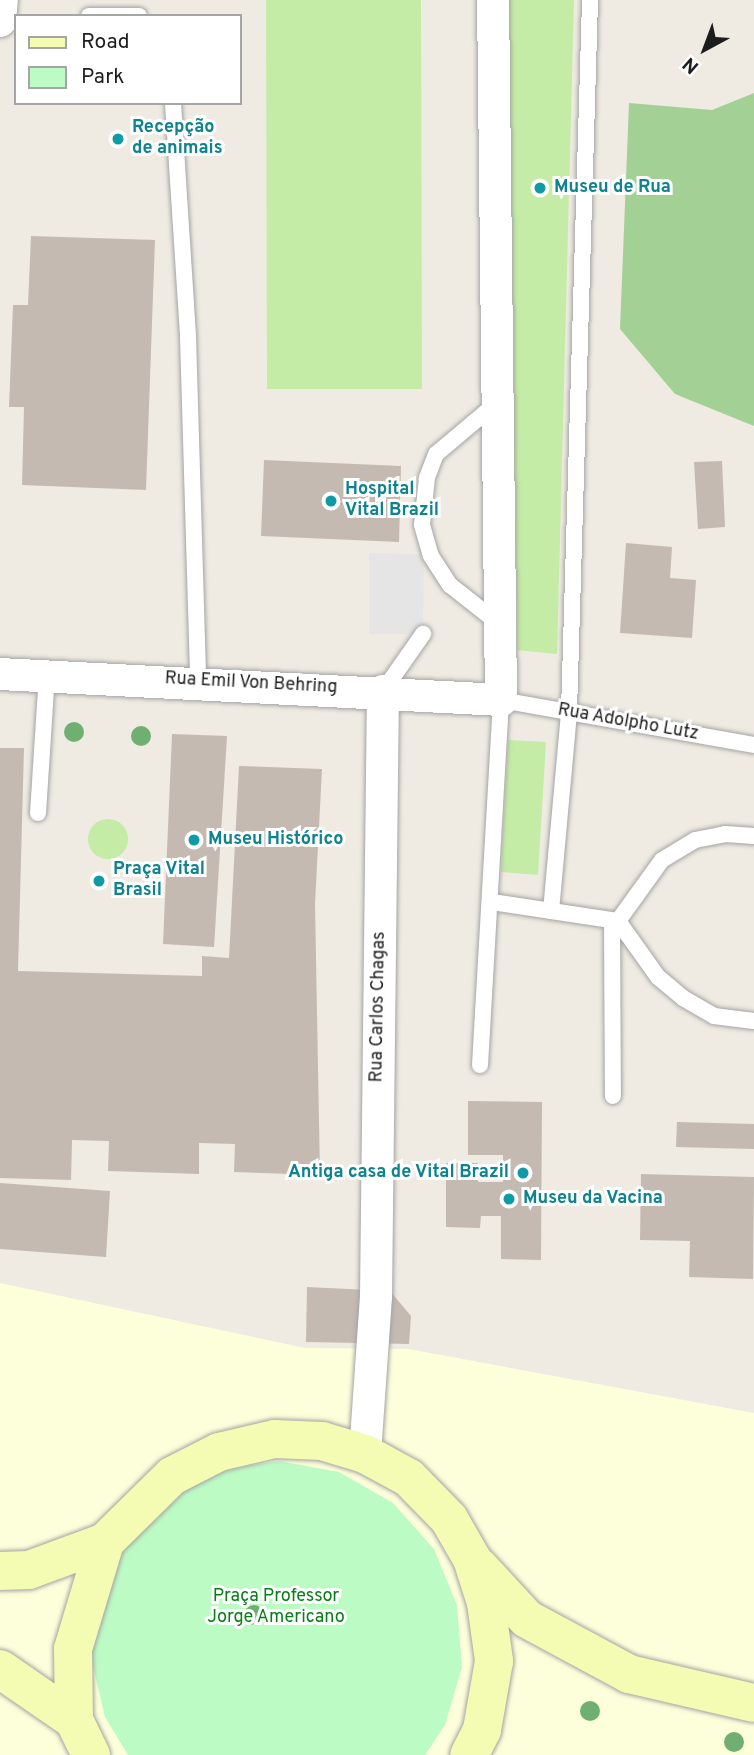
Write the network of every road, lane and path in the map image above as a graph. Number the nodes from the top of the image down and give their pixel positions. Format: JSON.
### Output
{"nodes":[{"id":1,"x":2,"y":0,"type":"edge"},
{"id":2,"x":493,"y":0,"type":"edge"},
{"id":3,"x":590,"y":0,"type":"edge"},
{"id":4,"x":0,"y":20,"type":"edge"},
{"id":5,"x":173,"y":105,"type":"edge"},
{"id":6,"x":501,"y":400,"type":"junction"},
{"id":7,"x":502,"y":626,"type":"junction"},
{"id":8,"x":423,"y":634,"type":"dead end"},
{"id":9,"x":0,"y":674,"type":"edge"},
{"id":10,"x":47,"y":674,"type":"junction"},
{"id":11,"x":198,"y":682,"type":"junction"},
{"id":12,"x":383,"y":691,"type":"junction"},
{"id":13,"x":501,"y":700,"type":"junction"},
{"id":14,"x":569,"y":712,"type":"junction"},
{"id":15,"x":754,"y":745,"type":"edge"},
{"id":16,"x":38,"y":813,"type":"dead end"},
{"id":17,"x":754,"y":836,"type":"edge"},
{"id":18,"x":492,"y":902,"type":"junction"},
{"id":19,"x":551,"y":911,"type":"junction"},
{"id":20,"x":615,"y":921,"type":"junction"},
{"id":21,"x":754,"y":1021,"type":"edge"},
{"id":22,"x":480,"y":1065,"type":"dead end"},
{"id":23,"x":613,"y":1096,"type":"dead end"},
{"id":24,"x":365,"y":1454,"type":"junction"},
{"id":25,"x":105,"y":1542,"type":"junction"},
{"id":26,"x":472,"y":1559,"type":"junction"},
{"id":27,"x":0,"y":1571,"type":"edge"},
{"id":28,"x":0,"y":1669,"type":"edge"},
{"id":29,"x":754,"y":1703,"type":"edge"},
{"id":30,"x":74,"y":1720,"type":"junction"},
{"id":31,"x":91,"y":1755,"type":"edge"},
{"id":32,"x":469,"y":1755,"type":"edge"}],
"edges":[{"from":1,"to":4,"type":"street"},
{"from":2,"to":6,"type":"street"},
{"from":3,"to":14,"type":"lane"},
{"from":5,"to":11,"type":"lane"},
{"from":6,"to":7,"type":"street"},
{"from":6,"to":7,"type":"lane"},
{"from":7,"to":13,"type":"street"},
{"from":8,"to":12,"type":"lane"},
{"from":9,"to":10,"type":"street","name":"Rua Emil Von Behring"},
{"from":10,"to":11,"type":"street","name":"Rua Emil Von Behring"},
{"from":10,"to":16,"type":"lane"},
{"from":11,"to":12,"type":"street","name":"Rua Emil Von Behring"},
{"from":12,"to":13,"type":"street","name":"Rua Emil Von Behring"},
{"from":12,"to":24,"type":"street","name":"Rua Carlos Chagas"},
{"from":13,"to":14,"type":"lane","name":"Rua Adolpho Lutz"},
{"from":13,"to":18,"type":"lane"},
{"from":14,"to":15,"type":"lane","name":"Rua Adolpho Lutz"},
{"from":14,"to":19,"type":"lane"},
{"from":17,"to":20,"type":"lane"},
{"from":18,"to":19,"type":"lane"},
{"from":18,"to":22,"type":"lane"},
{"from":19,"to":20,"type":"lane"},
{"from":20,"to":21,"type":"lane"},
{"from":20,"to":23,"type":"lane"},
{"from":24,"to":25,"type":"main road"},
{"from":24,"to":26,"type":"main road"},
{"from":25,"to":27,"type":"main road"},
{"from":25,"to":30,"type":"main road"},
{"from":26,"to":29,"type":"main road"},
{"from":26,"to":32,"type":"main road"},
{"from":28,"to":30,"type":"main road"},
{"from":30,"to":31,"type":"main road"}]}
